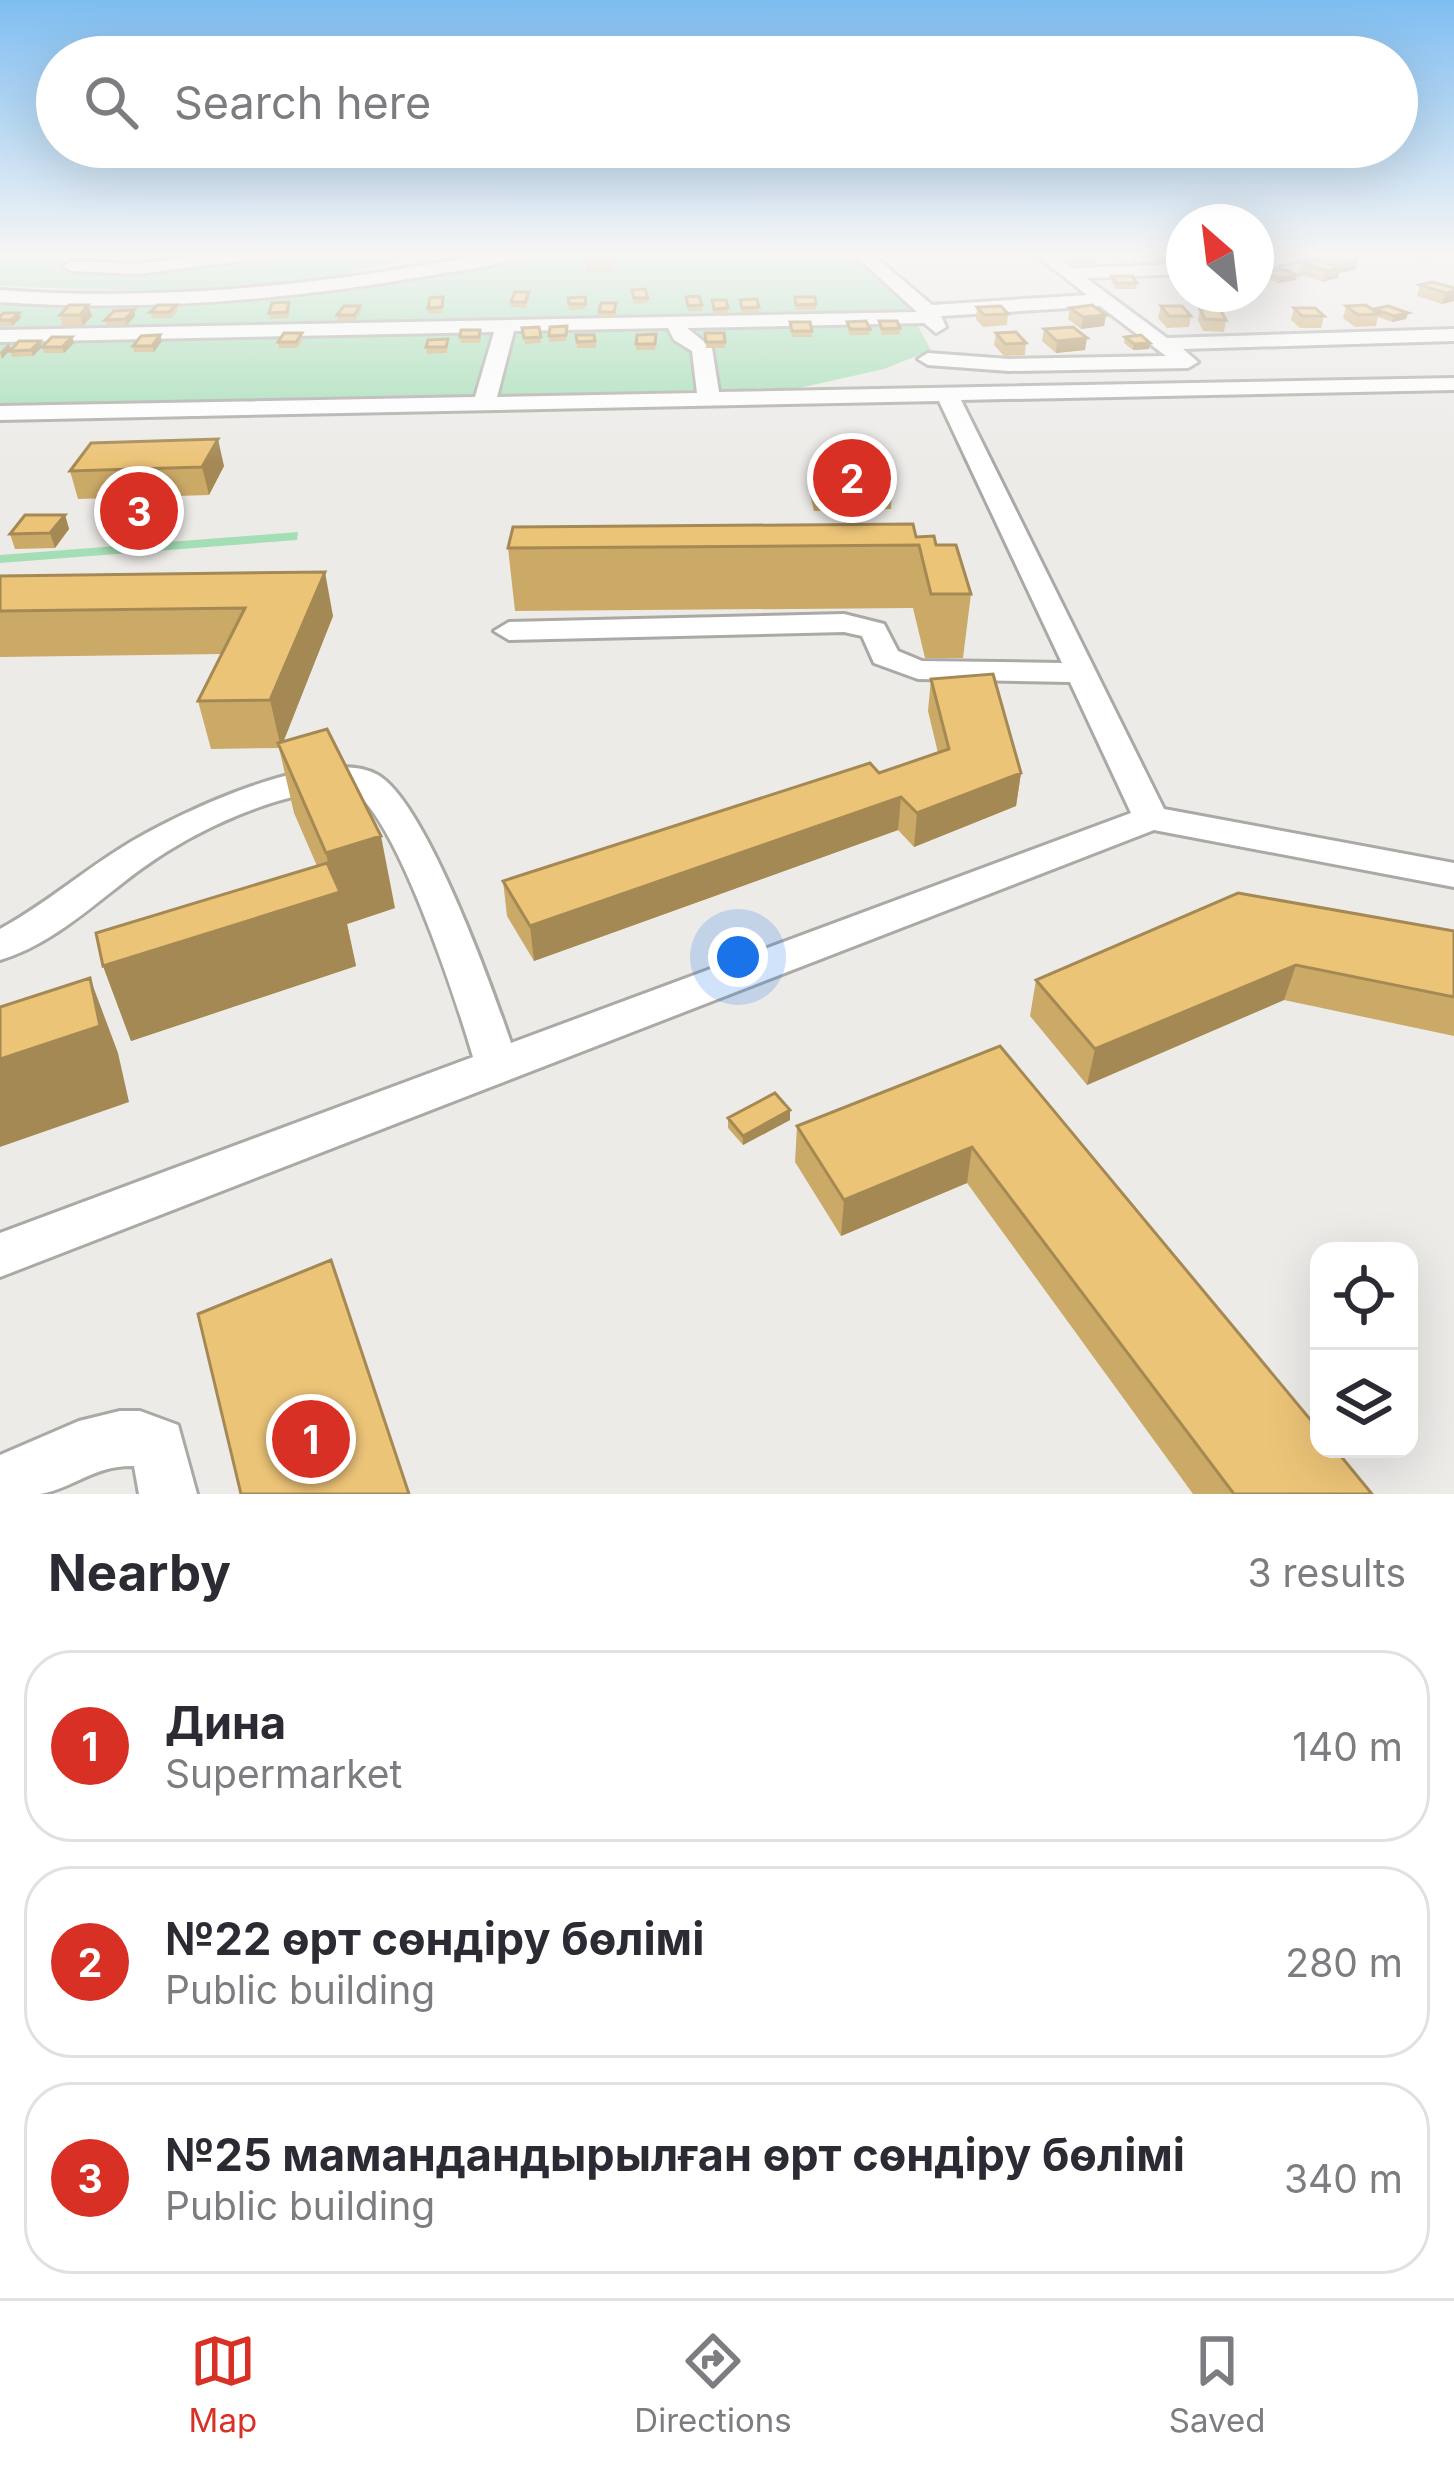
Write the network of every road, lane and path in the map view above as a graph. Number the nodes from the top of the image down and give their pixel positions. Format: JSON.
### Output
{"nodes":[{"id":1,"x":48,"y":324,"type":"edge"},
{"id":2,"x":602,"y":324,"type":"edge"},
{"id":3,"x":676,"y":324,"type":"edge"},
{"id":4,"x":934,"y":324,"type":"edge"},
{"id":5,"x":1134,"y":324,"type":"edge"},
{"id":6,"x":505,"y":326,"type":"junction"},
{"id":7,"x":37,"y":335,"type":"junction"},
{"id":8,"x":1454,"y":335,"type":"edge"},
{"id":9,"x":0,"y":336,"type":"edge"},
{"id":10,"x":1161,"y":344,"type":"junction"},
{"id":11,"x":928,"y":359,"type":"junction"},
{"id":12,"x":1188,"y":362,"type":"junction"},
{"id":13,"x":1454,"y":384,"type":"edge"},
{"id":14,"x":1225,"y":388,"type":"junction"},
{"id":15,"x":937,"y":395,"type":"junction"},
{"id":16,"x":709,"y":399,"type":"junction"},
{"id":17,"x":484,"y":403,"type":"junction"},
{"id":18,"x":10,"y":412,"type":"edge"},
{"id":19,"x":0,"y":431,"type":"edge"},
{"id":20,"x":509,"y":631,"type":"dead end"},
{"id":21,"x":1082,"y":673,"type":"junction"},
{"id":22,"x":1151,"y":818,"type":"junction"},
{"id":23,"x":1454,"y":875,"type":"edge"},
{"id":24,"x":0,"y":946,"type":"edge"},
{"id":25,"x":496,"y":1066,"type":"junction"},
{"id":26,"x":0,"y":1255,"type":"edge"},
{"id":27,"x":0,"y":1484,"type":"edge"},
{"id":28,"x":168,"y":1494,"type":"edge"}],
"edges":[{"from":1,"to":7,"type":"street"},
{"from":2,"to":6,"type":"street"},
{"from":3,"to":16,"type":"street"},
{"from":4,"to":11,"type":"street"},
{"from":5,"to":10,"type":"street"},
{"from":6,"to":7,"type":"street"},
{"from":6,"to":17,"type":"street"},
{"from":7,"to":9,"type":"street"},
{"from":8,"to":10,"type":"street"},
{"from":10,"to":12,"type":"street"},
{"from":11,"to":12,"type":"street"},
{"from":11,"to":15,"type":"street"},
{"from":12,"to":14,"type":"street"},
{"from":13,"to":14,"type":"street"},
{"from":14,"to":15,"type":"street"},
{"from":15,"to":16,"type":"street"},
{"from":15,"to":21,"type":"street"},
{"from":16,"to":17,"type":"street"},
{"from":17,"to":18,"type":"street"},
{"from":18,"to":19,"type":"street"},
{"from":20,"to":21,"type":"street"},
{"from":21,"to":22,"type":"street"},
{"from":22,"to":23,"type":"street"},
{"from":22,"to":25,"type":"street"},
{"from":24,"to":25,"type":"street"},
{"from":25,"to":26,"type":"street"},
{"from":27,"to":28,"type":"street"}]}
